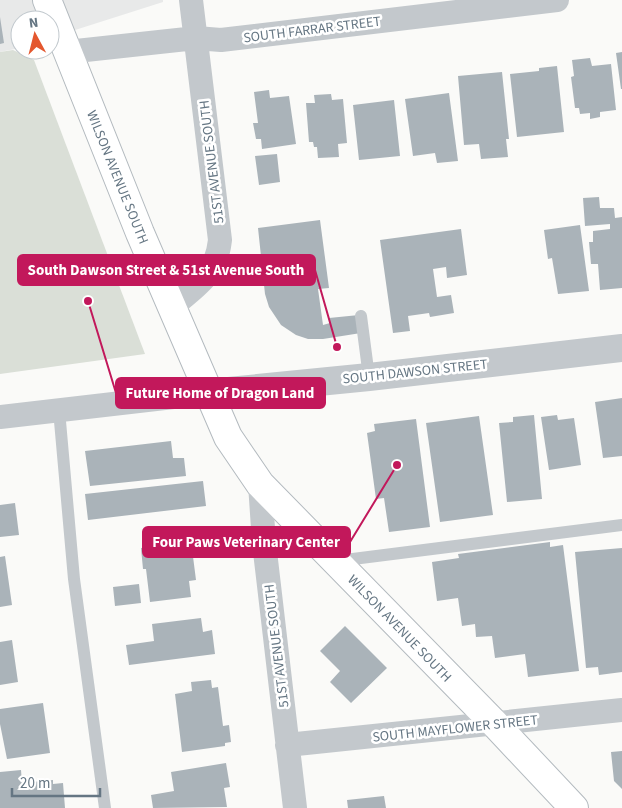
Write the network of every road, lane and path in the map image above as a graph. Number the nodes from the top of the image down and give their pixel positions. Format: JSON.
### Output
{"nodes":[{"id":1,"x":47,"y":0,"type":"edge"},
{"id":2,"x":191,"y":0,"type":"edge"},
{"id":3,"x":557,"y":0,"type":"edge"},
{"id":4,"x":196,"y":38,"type":"junction"},
{"id":5,"x":67,"y":52,"type":"junction"},
{"id":6,"x":173,"y":306,"type":"junction"},
{"id":7,"x":361,"y":316,"type":"dead end"},
{"id":8,"x":622,"y":348,"type":"edge"},
{"id":9,"x":369,"y":377,"type":"junction"},
{"id":10,"x":208,"y":393,"type":"junction"},
{"id":11,"x":59,"y":410,"type":"junction"},
{"id":12,"x":0,"y":417,"type":"edge"},
{"id":13,"x":260,"y":484,"type":"junction"},
{"id":14,"x":622,"y":525,"type":"edge"},
{"id":15,"x":335,"y":562,"type":"junction"},
{"id":16,"x":622,"y":710,"type":"edge"},
{"id":17,"x":494,"y":723,"type":"junction"},
{"id":18,"x":287,"y":745,"type":"junction"},
{"id":19,"x":106,"y":808,"type":"edge"},
{"id":20,"x":295,"y":808,"type":"edge"},
{"id":21,"x":574,"y":808,"type":"edge"}],
"edges":[{"from":1,"to":5,"type":"main road","name":"WILSON AVENUE SOUTH"},
{"from":2,"to":4,"type":"street","name":"51ST AVENUE SOUTH"},
{"from":3,"to":4,"type":"street","name":"SOUTH FARRAR STREET"},
{"from":4,"to":5,"type":"street","name":"SOUTH FARRAR STREET"},
{"from":4,"to":6,"type":"street","name":"51ST AVENUE SOUTH"},
{"from":5,"to":6,"type":"main road","name":"WILSON AVENUE SOUTH"},
{"from":6,"to":10,"type":"main road","name":"WILSON AVENUE SOUTH"},
{"from":7,"to":9,"type":"lane"},
{"from":8,"to":9,"type":"street","name":"SOUTH DAWSON STREET"},
{"from":9,"to":10,"type":"street","name":"SOUTH DAWSON STREET"},
{"from":10,"to":11,"type":"street","name":"SOUTH DAWSON STREET"},
{"from":10,"to":13,"type":"main road","name":"WILSON AVENUE SOUTH"},
{"from":11,"to":12,"type":"street","name":"SOUTH DAWSON STREET"},
{"from":11,"to":19,"type":"lane"},
{"from":13,"to":15,"type":"main road","name":"WILSON AVENUE SOUTH"},
{"from":13,"to":18,"type":"street","name":"51ST AVENUE SOUTH"},
{"from":14,"to":15,"type":"lane"},
{"from":15,"to":17,"type":"main road","name":"WILSON AVENUE SOUTH"},
{"from":16,"to":17,"type":"street","name":"SOUTH MAYFLOWER STREET"},
{"from":17,"to":18,"type":"street","name":"SOUTH MAYFLOWER STREET"},
{"from":17,"to":21,"type":"main road","name":"WILSON AVENUE SOUTH"},
{"from":18,"to":20,"type":"street","name":"51ST AVENUE SOUTH"}]}
